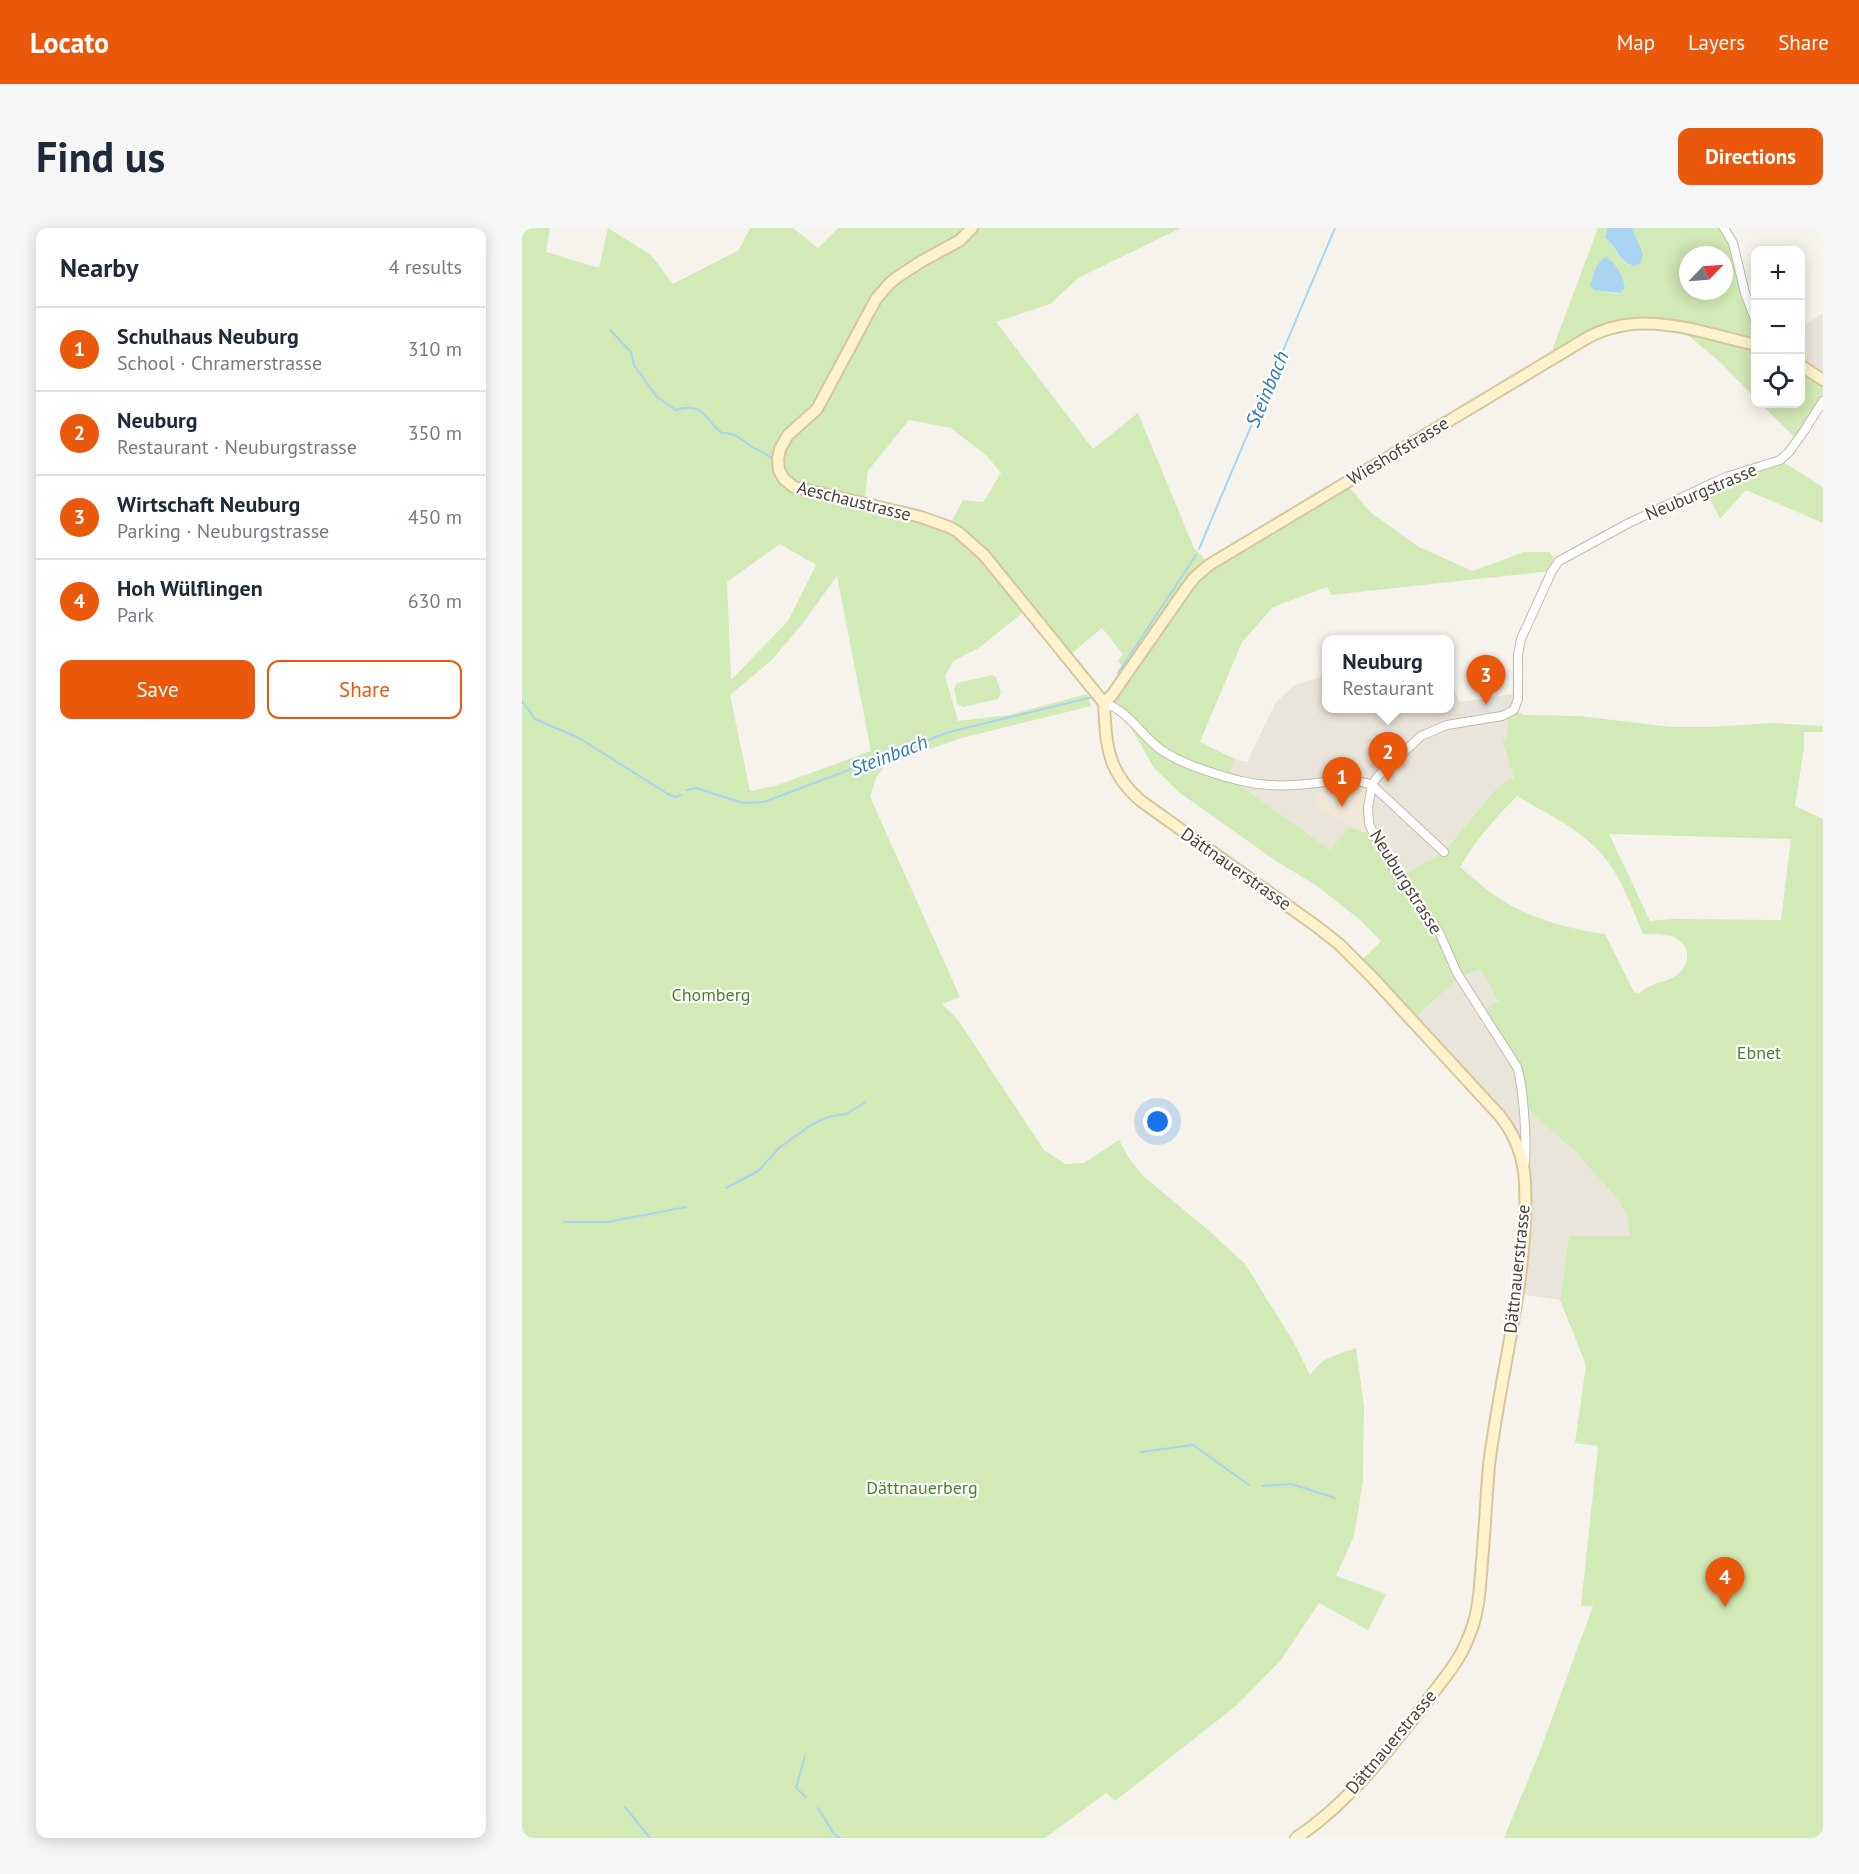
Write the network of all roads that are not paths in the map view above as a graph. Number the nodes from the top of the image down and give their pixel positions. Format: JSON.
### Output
{"nodes":[{"id":1,"x":972,"y":228,"type":"edge"},
{"id":2,"x":1724,"y":228,"type":"edge"},
{"id":3,"x":1751,"y":310,"type":"edge"},
{"id":4,"x":1751,"y":344,"type":"edge"},
{"id":5,"x":1805,"y":368,"type":"edge"},
{"id":6,"x":1823,"y":380,"type":"edge"},
{"id":7,"x":1823,"y":401,"type":"edge"},
{"id":8,"x":1104,"y":703,"type":"junction"},
{"id":9,"x":1372,"y":785,"type":"junction"},
{"id":10,"x":1444,"y":852,"type":"dead end"},
{"id":11,"x":1524,"y":1170,"type":"junction"},
{"id":12,"x":1296,"y":1838,"type":"edge"}],
"edges":[{"from":1,"to":8,"type":"street","name":"Aeschaustrasse"},
{"from":2,"to":3,"type":"street"},
{"from":4,"to":8,"type":"street","name":"Wieshofstrasse"},
{"from":5,"to":6,"type":"street"},
{"from":7,"to":9,"type":"street","name":"Neuburgstrasse"},
{"from":8,"to":9,"type":"street"},
{"from":8,"to":11,"type":"street","name":"Dättnauerstrasse"},
{"from":9,"to":10,"type":"street"},
{"from":9,"to":11,"type":"street","name":"Neuburgstrasse"},
{"from":11,"to":12,"type":"street","name":"Dättnauerstrasse"}]}
